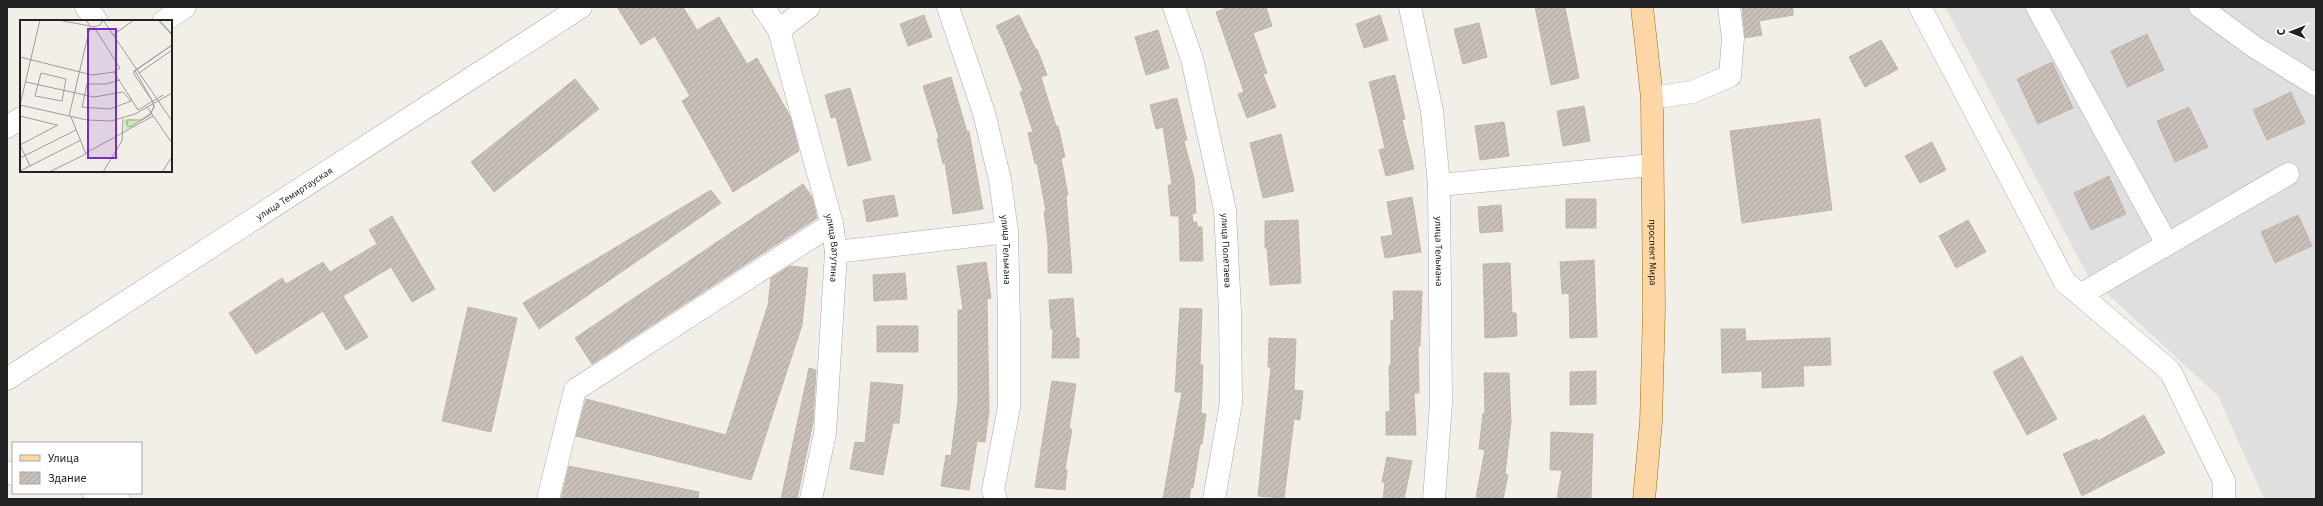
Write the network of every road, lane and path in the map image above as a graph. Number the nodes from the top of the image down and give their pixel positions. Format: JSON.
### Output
{"nodes":[{"id":1,"x":86,"y":7,"type":"edge"},
{"id":2,"x":185,"y":7,"type":"edge"},
{"id":3,"x":581,"y":7,"type":"edge"},
{"id":4,"x":763,"y":7,"type":"edge"},
{"id":5,"x":809,"y":7,"type":"edge"},
{"id":6,"x":948,"y":7,"type":"edge"},
{"id":7,"x":1174,"y":7,"type":"edge"},
{"id":8,"x":1410,"y":7,"type":"edge"},
{"id":9,"x":1642,"y":7,"type":"edge"},
{"id":10,"x":1729,"y":7,"type":"edge"},
{"id":11,"x":1920,"y":7,"type":"edge"},
{"id":12,"x":2037,"y":7,"type":"edge"},
{"id":13,"x":2200,"y":7,"type":"edge"},
{"id":14,"x":95,"y":20,"type":"edge"},
{"id":15,"x":166,"y":20,"type":"edge"},
{"id":16,"x":779,"y":30,"type":"junction"},
{"id":17,"x":2316,"y":85,"type":"edge"},
{"id":18,"x":1652,"y":98,"type":"junction"},
{"id":19,"x":20,"y":119,"type":"edge"},
{"id":20,"x":7,"y":127,"type":"edge"},
{"id":21,"x":1652,"y":165,"type":"junction"},
{"id":22,"x":2288,"y":174,"type":"dead end"},
{"id":23,"x":1439,"y":184,"type":"junction"},
{"id":24,"x":832,"y":224,"type":"junction"},
{"id":25,"x":1007,"y":232,"type":"junction"},
{"id":26,"x":2167,"y":244,"type":"junction"},
{"id":27,"x":836,"y":252,"type":"junction"},
{"id":28,"x":2080,"y":295,"type":"junction"},
{"id":29,"x":7,"y":379,"type":"edge"},
{"id":30,"x":98,"y":494,"type":"edge"},
{"id":31,"x":119,"y":499,"type":"edge"},
{"id":32,"x":548,"y":499,"type":"edge"},
{"id":33,"x":811,"y":499,"type":"edge"},
{"id":34,"x":996,"y":499,"type":"edge"},
{"id":35,"x":1214,"y":499,"type":"edge"},
{"id":36,"x":1434,"y":499,"type":"edge"},
{"id":37,"x":1644,"y":499,"type":"edge"},
{"id":38,"x":2224,"y":499,"type":"edge"}],
"edges":[{"from":1,"to":14,"type":"street"},
{"from":2,"to":15,"type":"street"},
{"from":3,"to":29,"type":"street","name":"улица Темиртауская"},
{"from":4,"to":16,"type":"street","name":"улица Ватутина"},
{"from":5,"to":16,"type":"street"},
{"from":6,"to":25,"type":"street","name":"улица Тельмана"},
{"from":7,"to":35,"type":"street","name":"улица Полетаева"},
{"from":8,"to":23,"type":"street","name":"улица Тельмана"},
{"from":9,"to":18,"type":"main road","name":"проспект Мира"},
{"from":10,"to":18,"type":"street"},
{"from":11,"to":28,"type":"street"},
{"from":12,"to":26,"type":"street"},
{"from":13,"to":17,"type":"street"},
{"from":16,"to":24,"type":"street","name":"улица Ватутина"},
{"from":18,"to":21,"type":"main road","name":"проспект Мира"},
{"from":19,"to":20,"type":"street"},
{"from":21,"to":23,"type":"street"},
{"from":21,"to":37,"type":"main road","name":"проспект Мира"},
{"from":22,"to":26,"type":"street"},
{"from":23,"to":36,"type":"street","name":"улица Тельмана"},
{"from":24,"to":27,"type":"street","name":"улица Ватутина"},
{"from":24,"to":32,"type":"street"},
{"from":25,"to":27,"type":"street"},
{"from":25,"to":34,"type":"street","name":"улица Тельмана"},
{"from":26,"to":28,"type":"street"},
{"from":27,"to":33,"type":"street","name":"улица Ватутина"},
{"from":28,"to":38,"type":"street"},
{"from":30,"to":31,"type":"street"}]}
